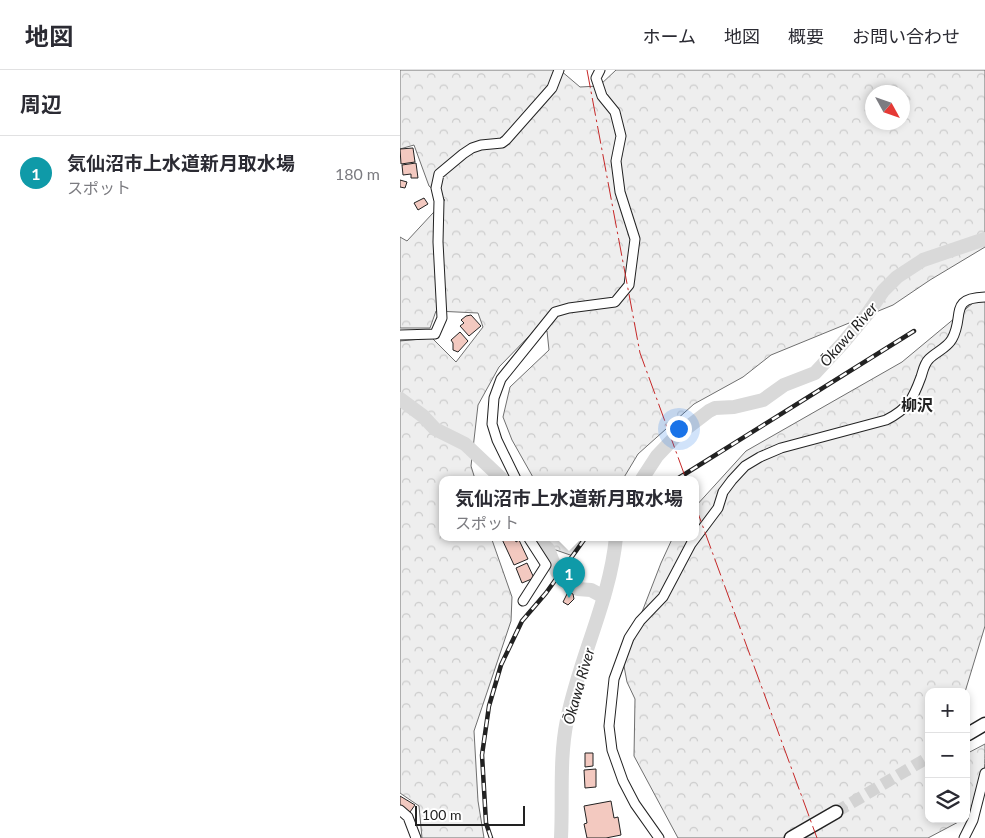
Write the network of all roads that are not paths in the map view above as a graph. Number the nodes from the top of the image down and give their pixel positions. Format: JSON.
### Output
{"nodes":[{"id":1,"x":559,"y":70,"type":"edge"},
{"id":2,"x":600,"y":70,"type":"edge"},
{"id":3,"x":985,"y":297,"type":"edge"},
{"id":4,"x":400,"y":335,"type":"edge"},
{"id":5,"x":515,"y":476,"type":"edge"},
{"id":6,"x":699,"y":533,"type":"edge"},
{"id":7,"x":531,"y":541,"type":"edge"},
{"id":8,"x":693,"y":541,"type":"edge"},
{"id":9,"x":523,"y":601,"type":"dead end"},
{"id":10,"x":985,"y":724,"type":"edge"},
{"id":11,"x":970,"y":733,"type":"edge"},
{"id":12,"x":985,"y":773,"type":"edge"},
{"id":13,"x":400,"y":810,"type":"edge"},
{"id":14,"x":836,"y":812,"type":"tunnel mouth"},
{"id":15,"x":416,"y":838,"type":"edge"},
{"id":16,"x":659,"y":838,"type":"edge"},
{"id":17,"x":791,"y":838,"type":"edge"},
{"id":18,"x":964,"y":838,"type":"edge"}],
"edges":[{"from":1,"to":4,"type":"street"},
{"from":2,"to":5,"type":"street"},
{"from":3,"to":6,"type":"street"},
{"from":7,"to":9,"type":"street"},
{"from":8,"to":16,"type":"street"},
{"from":10,"to":11,"type":"highway"},
{"from":12,"to":18,"type":"street"},
{"from":13,"to":15,"type":"street"},
{"from":14,"to":17,"type":"highway"}]}
